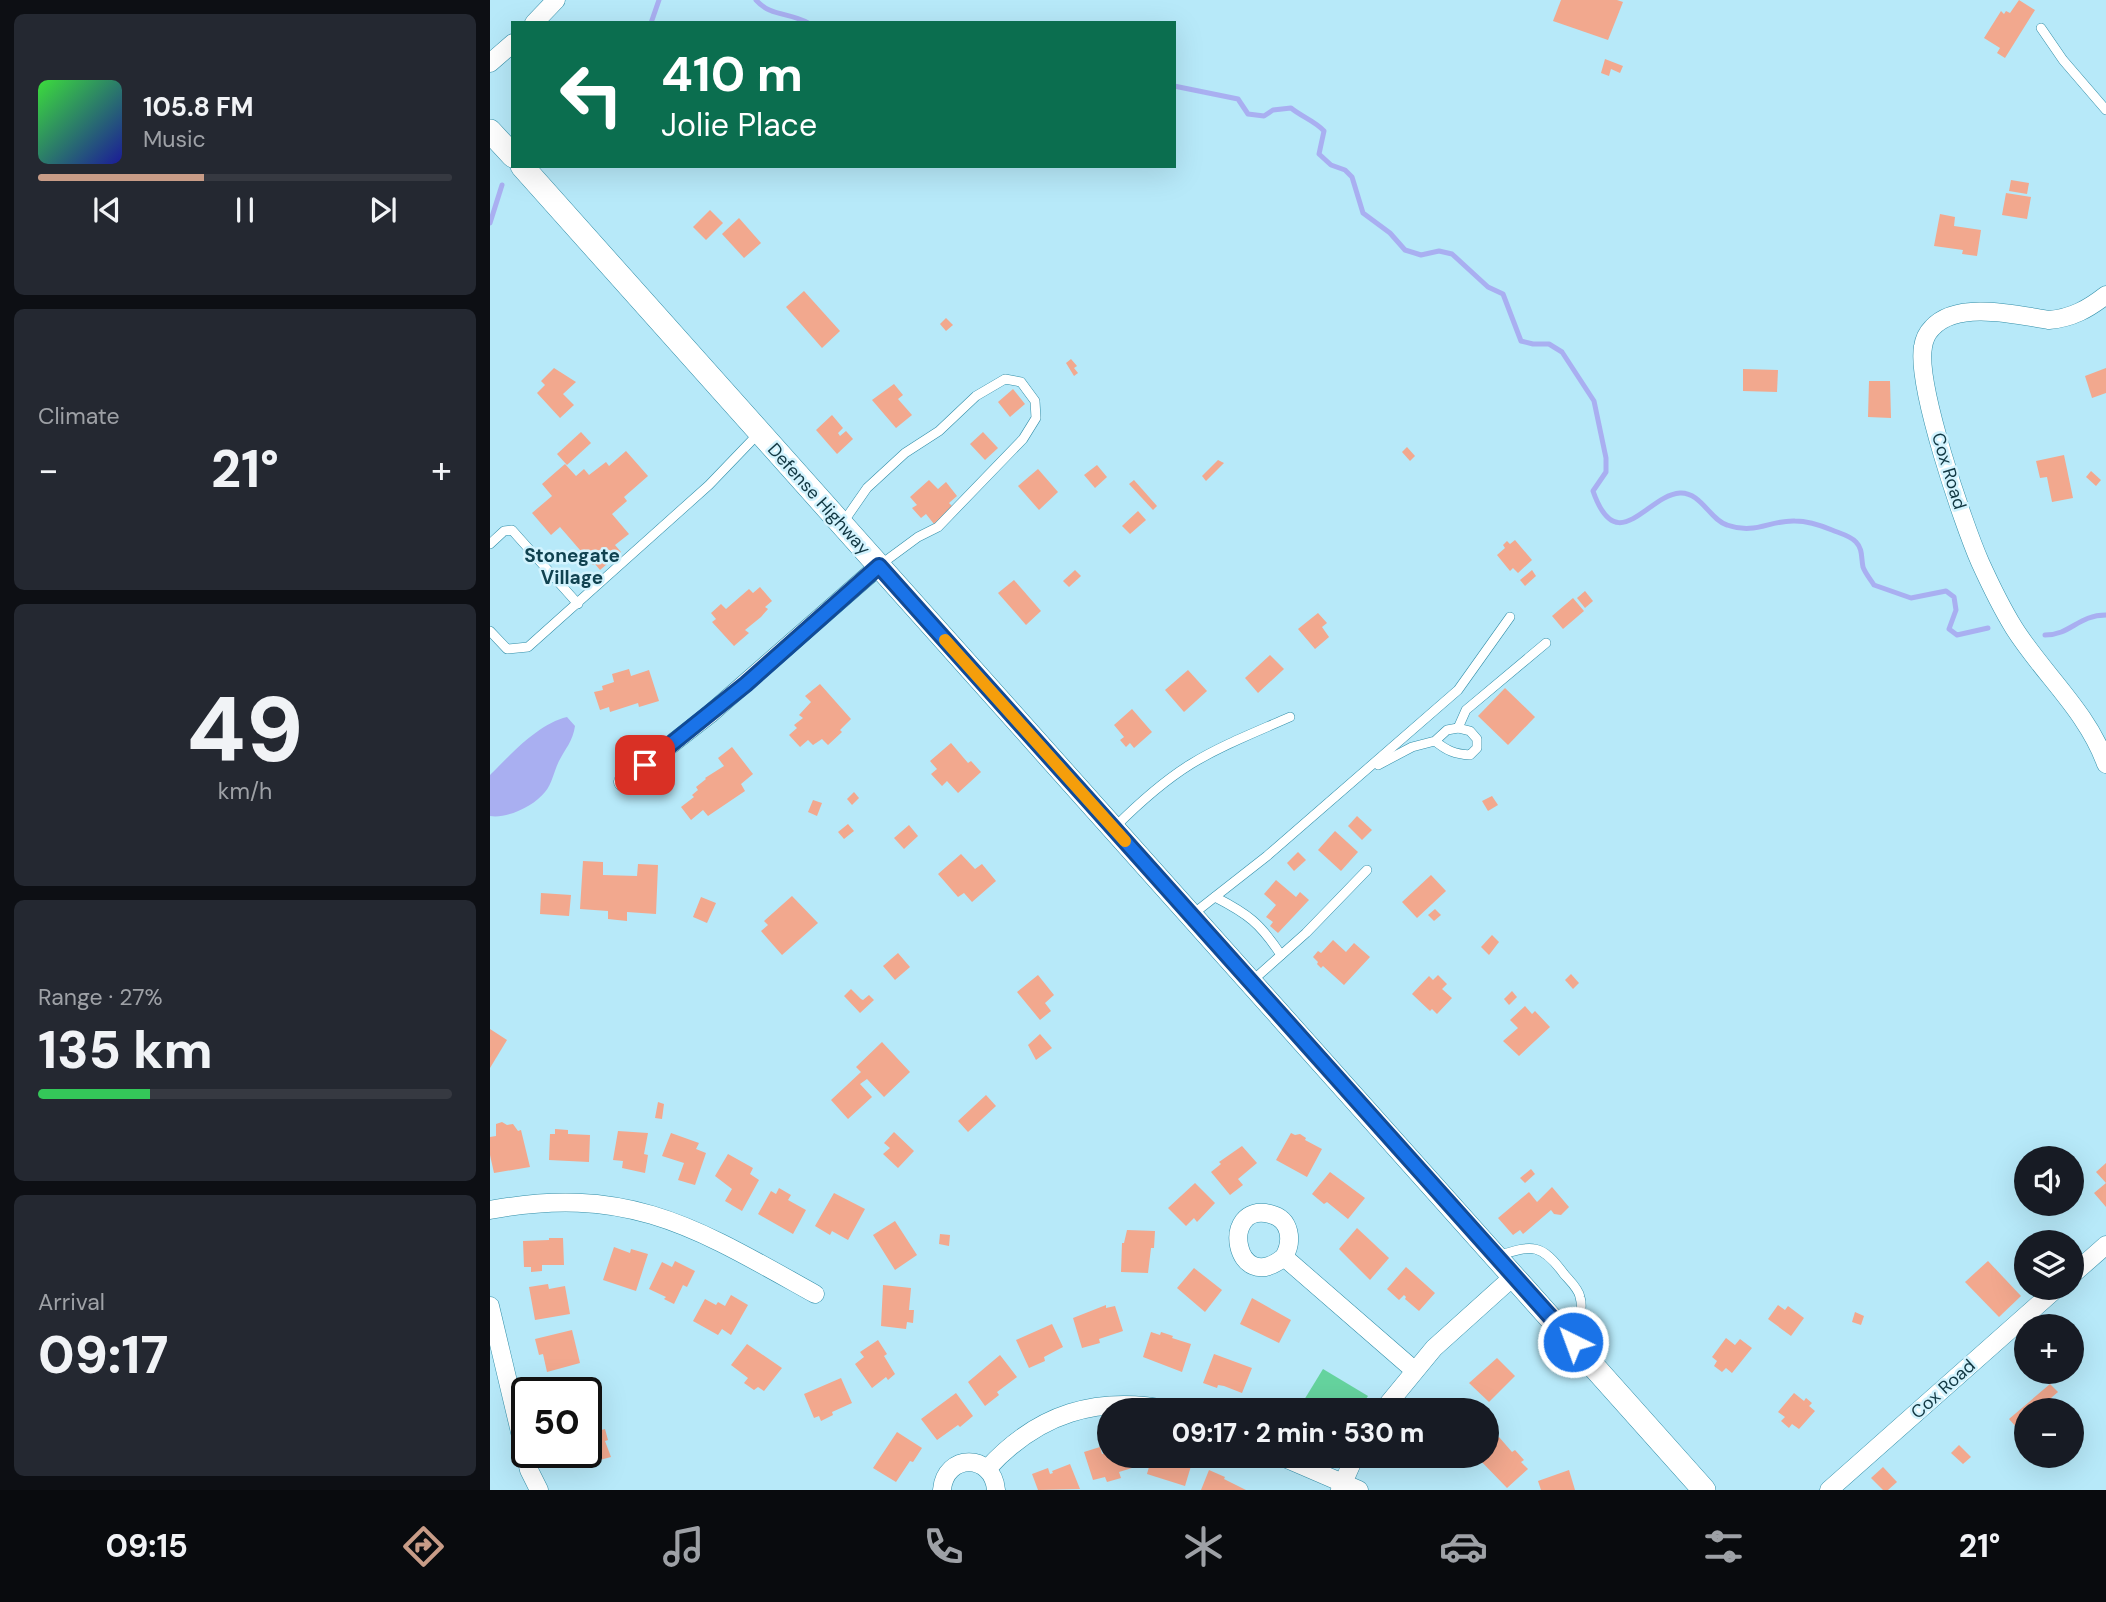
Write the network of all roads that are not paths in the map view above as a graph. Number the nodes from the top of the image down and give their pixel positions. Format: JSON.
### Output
{"nodes":[{"id":1,"x":556,"y":0,"type":"edge"},
{"id":2,"x":536,"y":21,"type":"edge"},
{"id":3,"x":2041,"y":28,"type":"dead end"},
{"id":4,"x":511,"y":45,"type":"edge"},
{"id":5,"x":490,"y":63,"type":"edge"},
{"id":6,"x":2106,"y":110,"type":"edge"},
{"id":7,"x":491,"y":135,"type":"edge"},
{"id":8,"x":511,"y":154,"type":"edge"},
{"id":9,"x":524,"y":168,"type":"edge"},
{"id":10,"x":2106,"y":295,"type":"edge"},
{"id":11,"x":760,"y":433,"type":"junction"},
{"id":12,"x":842,"y":525,"type":"junction"},
{"id":13,"x":490,"y":544,"type":"edge"},
{"id":14,"x":879,"y":566,"type":"junction"},
{"id":15,"x":578,"y":604,"type":"junction"},
{"id":16,"x":1510,"y":617,"type":"dead end"},
{"id":17,"x":490,"y":631,"type":"edge"},
{"id":18,"x":1546,"y":643,"type":"dead end"},
{"id":19,"x":1290,"y":717,"type":"dead end"},
{"id":20,"x":1458,"y":728,"type":"junction"},
{"id":21,"x":1435,"y":741,"type":"junction"},
{"id":22,"x":2106,"y":764,"type":"edge"},
{"id":23,"x":1367,"y":771,"type":"junction"},
{"id":24,"x":623,"y":782,"type":"dead end"},
{"id":25,"x":1113,"y":828,"type":"junction"},
{"id":26,"x":1367,"y":870,"type":"dead end"},
{"id":27,"x":1215,"y":897,"type":"junction"},
{"id":28,"x":1191,"y":916,"type":"junction"},
{"id":29,"x":1281,"y":955,"type":"junction"},
{"id":30,"x":1251,"y":982,"type":"junction"},
{"id":31,"x":490,"y":1210,"type":"edge"},
{"id":32,"x":2106,"y":1245,"type":"edge"},
{"id":33,"x":1496,"y":1256,"type":"junction"},
{"id":34,"x":1284,"y":1257,"type":"dead end"},
{"id":35,"x":2084,"y":1264,"type":"edge"},
{"id":36,"x":1514,"y":1276,"type":"junction"},
{"id":37,"x":815,"y":1294,"type":"dead end"},
{"id":38,"x":2043,"y":1300,"type":"edge"},
{"id":39,"x":490,"y":1307,"type":"edge"},
{"id":40,"x":1573,"y":1342,"type":"junction"},
{"id":41,"x":1414,"y":1370,"type":"junction"},
{"id":42,"x":1392,"y":1398,"type":"edge"},
{"id":43,"x":1097,"y":1406,"type":"edge"},
{"id":44,"x":1305,"y":1468,"type":"edge"},
{"id":45,"x":1352,"y":1468,"type":"edge"},
{"id":46,"x":986,"y":1469,"type":"junction"},
{"id":47,"x":1347,"y":1488,"type":"edge"},
{"id":48,"x":539,"y":1490,"type":"edge"},
{"id":49,"x":942,"y":1490,"type":"edge"},
{"id":50,"x":996,"y":1490,"type":"edge"},
{"id":51,"x":1704,"y":1490,"type":"edge"},
{"id":52,"x":1829,"y":1490,"type":"edge"}],
"edges":[{"from":1,"to":2,"type":"street"},
{"from":3,"to":6,"type":"lane"},
{"from":4,"to":5,"type":"street"},
{"from":7,"to":8,"type":"main road"},
{"from":9,"to":11,"type":"main road","name":"Defense Highway"},
{"from":10,"to":22,"type":"street","name":"Cox Road"},
{"from":11,"to":12,"type":"main road","name":"Defense Highway"},
{"from":11,"to":15,"type":"lane"},
{"from":12,"to":14,"type":"main road","name":"Defense Highway"},
{"from":12,"to":14,"type":"lane"},
{"from":13,"to":15,"type":"lane"},
{"from":14,"to":24,"type":"street"},
{"from":14,"to":25,"type":"main road","name":"Defense Highway"},
{"from":15,"to":17,"type":"lane"},
{"from":16,"to":23,"type":"lane"},
{"from":18,"to":20,"type":"lane"},
{"from":19,"to":25,"type":"lane"},
{"from":20,"to":21,"type":"lane"},
{"from":20,"to":21,"type":"lane"},
{"from":21,"to":23,"type":"lane"},
{"from":23,"to":27,"type":"lane"},
{"from":25,"to":28,"type":"main road","name":"Defense Highway"},
{"from":26,"to":29,"type":"lane"},
{"from":27,"to":28,"type":"lane"},
{"from":27,"to":29,"type":"lane"},
{"from":28,"to":30,"type":"main road","name":"Defense Highway"},
{"from":29,"to":30,"type":"lane"},
{"from":30,"to":33,"type":"main road","name":"Defense Highway"},
{"from":31,"to":37,"type":"street"},
{"from":32,"to":35,"type":"street"},
{"from":33,"to":36,"type":"main road","name":"Defense Highway"},
{"from":33,"to":40,"type":"lane"},
{"from":34,"to":41,"type":"street"},
{"from":36,"to":40,"type":"main road","name":"Defense Highway"},
{"from":36,"to":41,"type":"street"},
{"from":38,"to":52,"type":"street","name":"Cox Road"},
{"from":39,"to":48,"type":"street"},
{"from":40,"to":51,"type":"main road","name":"Defense Highway"},
{"from":41,"to":42,"type":"street"},
{"from":43,"to":46,"type":"street"},
{"from":44,"to":47,"type":"street"},
{"from":45,"to":47,"type":"street"},
{"from":46,"to":49,"type":"street"},
{"from":46,"to":50,"type":"street"}]}
